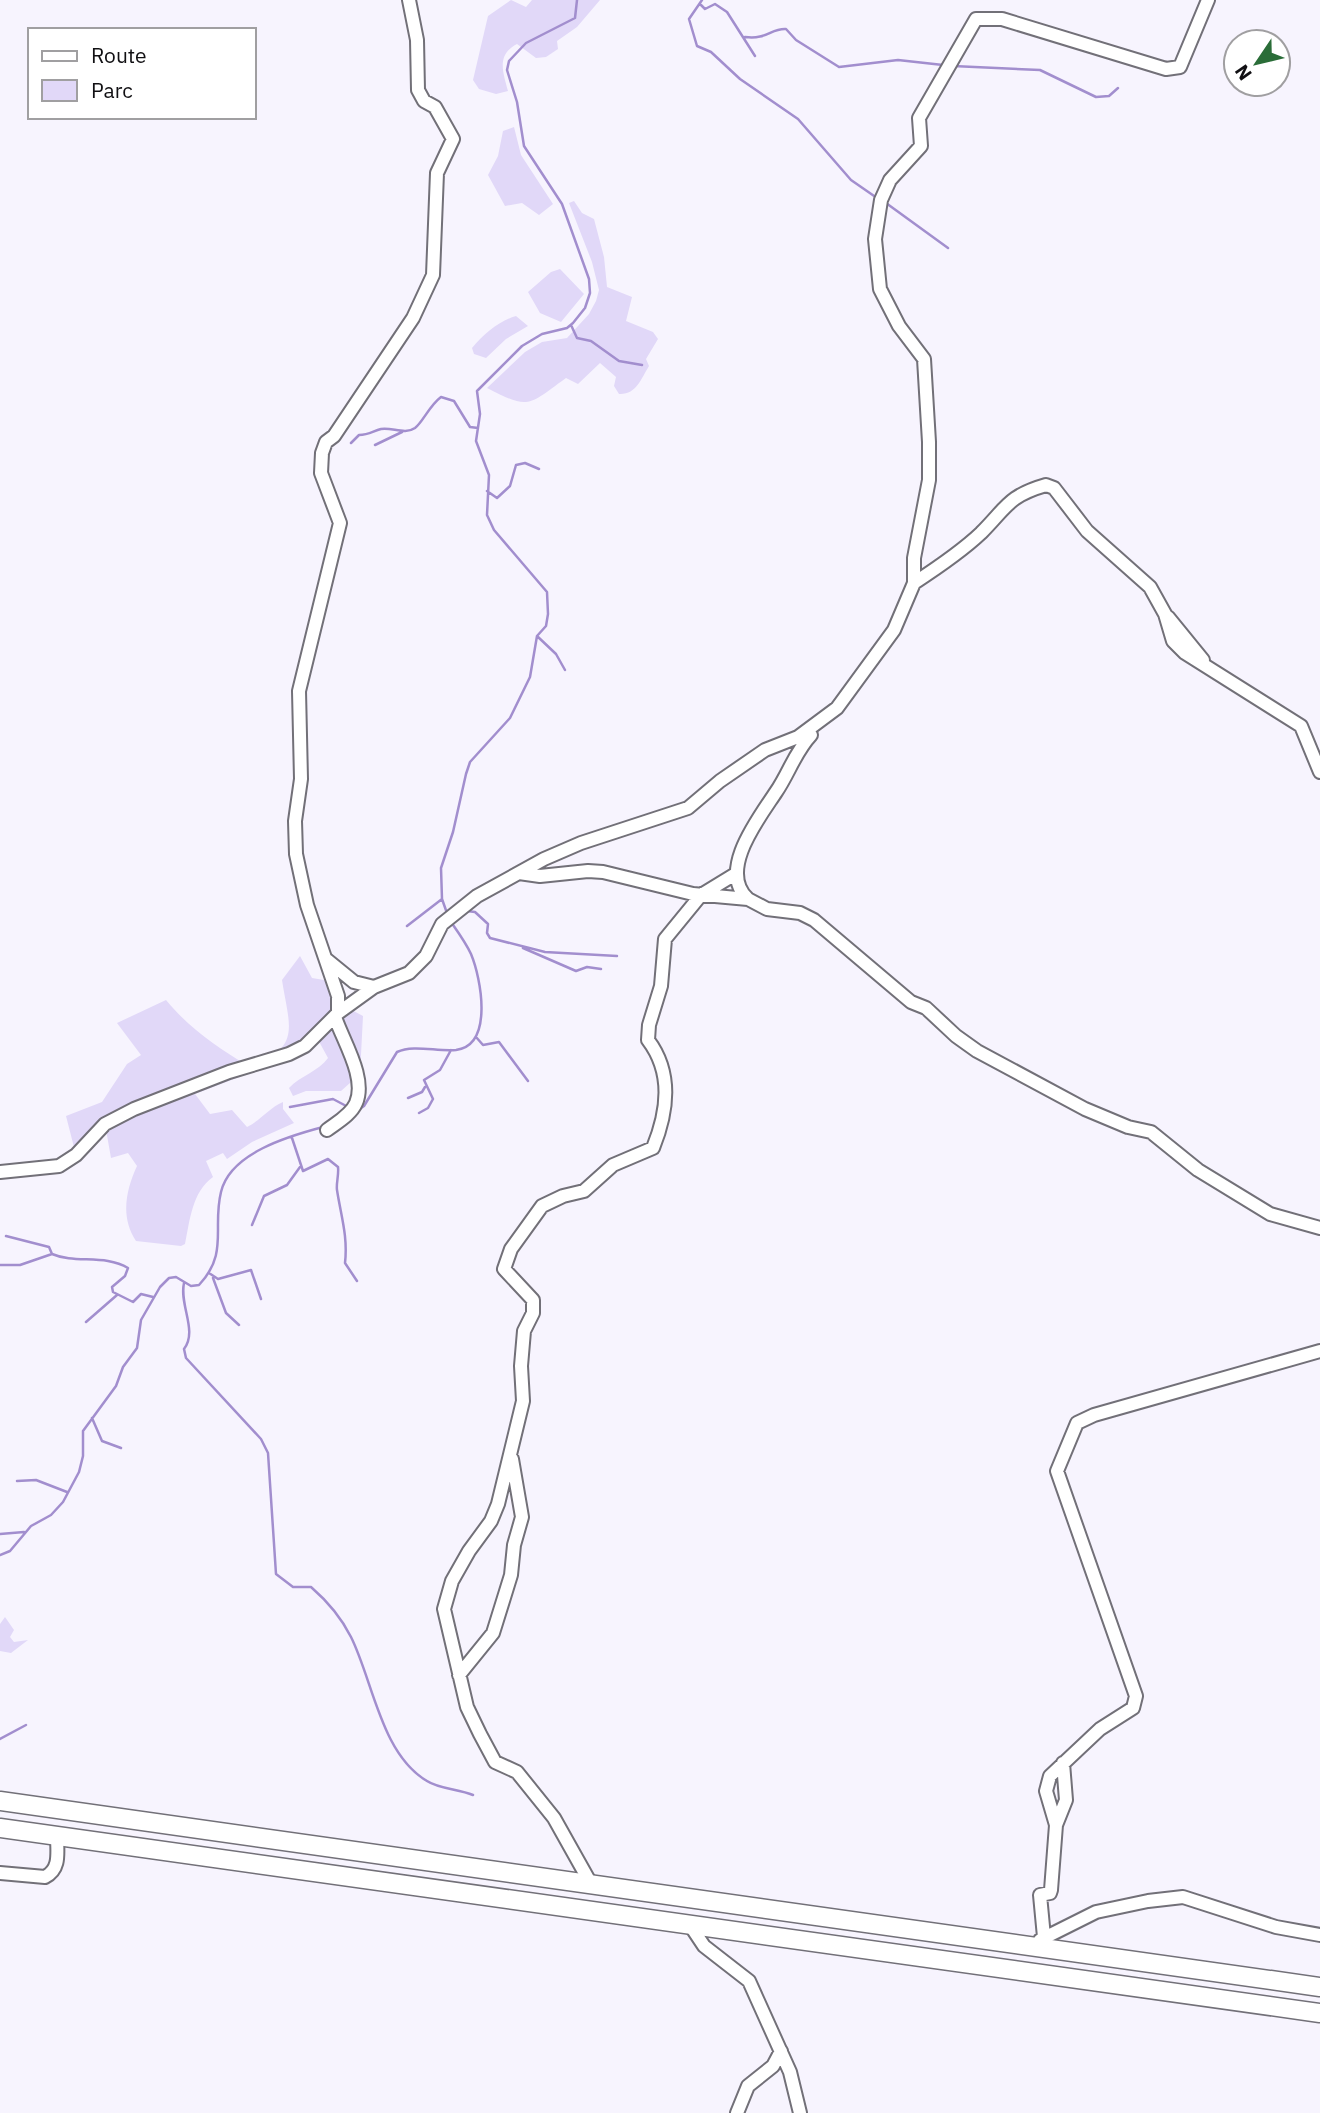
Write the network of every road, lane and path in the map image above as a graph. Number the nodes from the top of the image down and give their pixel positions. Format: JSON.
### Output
{"nodes":[{"id":1,"x":409,"y":0,"type":"edge"},
{"id":2,"x":1208,"y":0,"type":"edge"},
{"id":3,"x":915,"y":583,"type":"junction"},
{"id":4,"x":837,"y":708,"type":"junction"},
{"id":5,"x":1320,"y":772,"type":"edge"},
{"id":6,"x":519,"y":873,"type":"junction"},
{"id":7,"x":737,"y":873,"type":"junction"},
{"id":8,"x":701,"y":895,"type":"junction"},
{"id":9,"x":748,"y":899,"type":"junction"},
{"id":10,"x":324,"y":956,"type":"junction"},
{"id":11,"x":374,"y":987,"type":"junction"},
{"id":12,"x":336,"y":1015,"type":"junction"},
{"id":13,"x":327,"y":1130,"type":"dead end"},
{"id":14,"x":0,"y":1172,"type":"edge"},
{"id":15,"x":1320,"y":1228,"type":"edge"},
{"id":16,"x":1320,"y":1351,"type":"edge"},
{"id":17,"x":510,"y":1452,"type":"junction"},
{"id":18,"x":459,"y":1675,"type":"junction"},
{"id":19,"x":1063,"y":1763,"type":"junction"},
{"id":20,"x":0,"y":1801,"type":"edge"},
{"id":21,"x":1056,"y":1825,"type":"junction"},
{"id":22,"x":0,"y":1828,"type":"edge"},
{"id":23,"x":57,"y":1836,"type":"junction"},
{"id":24,"x":0,"y":1873,"type":"edge"},
{"id":25,"x":591,"y":1884,"type":"junction"},
{"id":26,"x":690,"y":1925,"type":"junction"},
{"id":27,"x":1320,"y":1935,"type":"edge"},
{"id":28,"x":1037,"y":1942,"type":"junction"},
{"id":29,"x":1320,"y":1987,"type":"edge"},
{"id":30,"x":1320,"y":2013,"type":"edge"},
{"id":31,"x":781,"y":2051,"type":"junction"},
{"id":32,"x":737,"y":2113,"type":"edge"},
{"id":33,"x":800,"y":2113,"type":"edge"}],
"edges":[{"from":1,"to":10,"type":"street"},
{"from":2,"to":3,"type":"street"},
{"from":3,"to":4,"type":"street"},
{"from":3,"to":5,"type":"street"},
{"from":4,"to":6,"type":"street"},
{"from":4,"to":7,"type":"street"},
{"from":6,"to":8,"type":"street"},
{"from":6,"to":11,"type":"street"},
{"from":7,"to":8,"type":"street"},
{"from":7,"to":9,"type":"street"},
{"from":8,"to":9,"type":"street"},
{"from":8,"to":17,"type":"street"},
{"from":9,"to":15,"type":"street"},
{"from":10,"to":11,"type":"street"},
{"from":10,"to":12,"type":"street"},
{"from":11,"to":12,"type":"street"},
{"from":12,"to":13,"type":"street"},
{"from":12,"to":14,"type":"street"},
{"from":16,"to":19,"type":"street"},
{"from":17,"to":18,"type":"street"},
{"from":17,"to":18,"type":"street"},
{"from":18,"to":25,"type":"street"},
{"from":19,"to":21,"type":"street"},
{"from":19,"to":21,"type":"street"},
{"from":20,"to":25,"type":"highway"},
{"from":21,"to":28,"type":"street"},
{"from":22,"to":23,"type":"highway"},
{"from":23,"to":24,"type":"street"},
{"from":23,"to":26,"type":"highway"},
{"from":25,"to":28,"type":"highway"},
{"from":26,"to":30,"type":"highway"},
{"from":26,"to":31,"type":"street"},
{"from":27,"to":28,"type":"street"},
{"from":28,"to":29,"type":"highway"},
{"from":31,"to":32,"type":"street"},
{"from":31,"to":33,"type":"street"}]}
